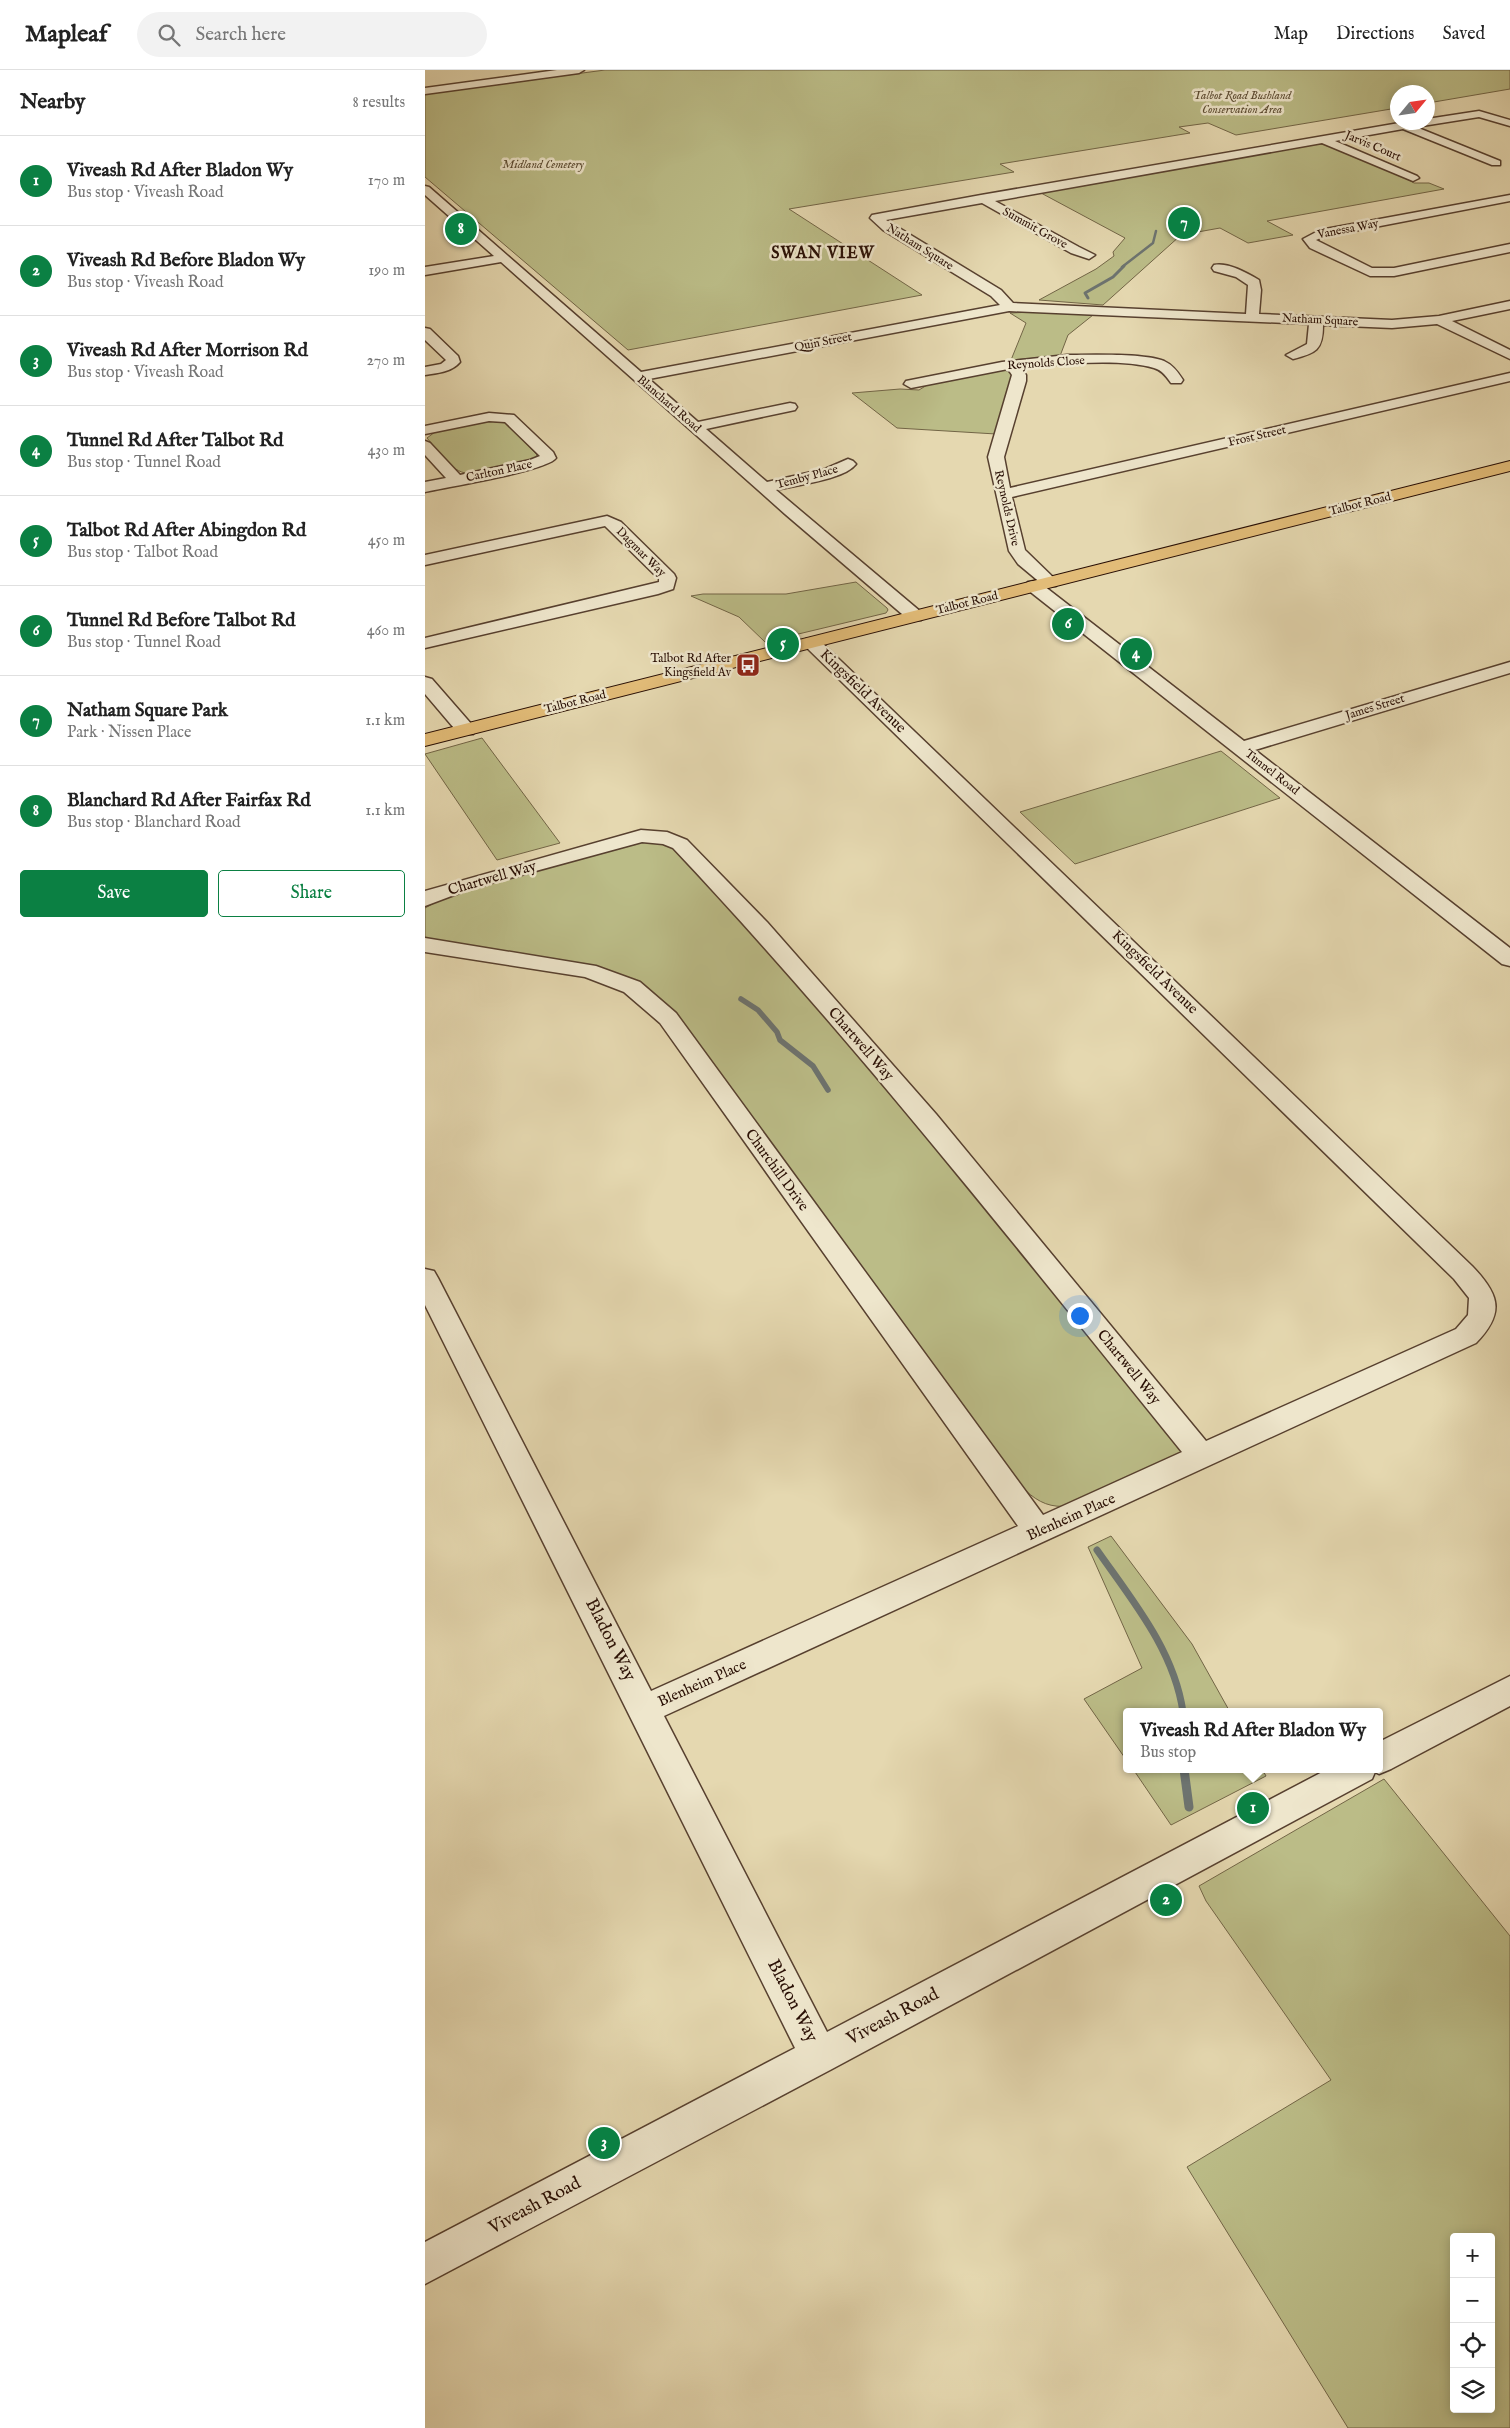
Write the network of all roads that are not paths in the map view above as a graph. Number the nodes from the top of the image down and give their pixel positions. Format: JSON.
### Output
{"nodes":[{"id":1,"x":579,"y":70,"type":"edge"},
{"id":2,"x":425,"y":90,"type":"edge"},
{"id":3,"x":1435,"y":121,"type":"edge"},
{"id":4,"x":1510,"y":123,"type":"edge"},
{"id":5,"x":1390,"y":128,"type":"edge"},
{"id":6,"x":1414,"y":130,"type":"edge"},
{"id":7,"x":1323,"y":140,"type":"junction"},
{"id":8,"x":1496,"y":163,"type":"dead end"},
{"id":9,"x":1413,"y":178,"type":"dead end"},
{"id":10,"x":425,"y":190,"type":"edge"},
{"id":11,"x":981,"y":198,"type":"junction"},
{"id":12,"x":1510,"y":198,"type":"edge"},
{"id":13,"x":1510,"y":248,"type":"edge"},
{"id":14,"x":1089,"y":255,"type":"dead end"},
{"id":15,"x":505,"y":258,"type":"junction"},
{"id":16,"x":1218,"y":268,"type":"dead end"},
{"id":17,"x":425,"y":271,"type":"edge"},
{"id":18,"x":1510,"y":305,"type":"edge"},
{"id":19,"x":1009,"y":307,"type":"junction"},
{"id":20,"x":1252,"y":317,"type":"junction"},
{"id":21,"x":1439,"y":320,"type":"junction"},
{"id":22,"x":1316,"y":321,"type":"junction"},
{"id":23,"x":425,"y":332,"type":"edge"},
{"id":24,"x":1293,"y":355,"type":"dead end"},
{"id":25,"x":1510,"y":355,"type":"edge"},
{"id":26,"x":1013,"y":366,"type":"junction"},
{"id":27,"x":425,"y":371,"type":"edge"},
{"id":28,"x":1510,"y":377,"type":"edge"},
{"id":29,"x":638,"y":378,"type":"junction"},
{"id":30,"x":1176,"y":380,"type":"dead end"},
{"id":31,"x":911,"y":384,"type":"dead end"},
{"id":32,"x":790,"y":407,"type":"dead end"},
{"id":33,"x":695,"y":427,"type":"junction"},
{"id":34,"x":425,"y":430,"type":"edge"},
{"id":35,"x":425,"y":446,"type":"edge"},
{"id":36,"x":848,"y":464,"type":"dead end"},
{"id":37,"x":1510,"y":466,"type":"edge"},
{"id":38,"x":456,"y":480,"type":"junction"},
{"id":39,"x":425,"y":487,"type":"edge"},
{"id":40,"x":765,"y":487,"type":"junction"},
{"id":41,"x":1004,"y":494,"type":"junction"},
{"id":42,"x":425,"y":560,"type":"edge"},
{"id":43,"x":1042,"y":584,"type":"junction"},
{"id":44,"x":915,"y":616,"type":"junction"},
{"id":45,"x":425,"y":643,"type":"edge"},
{"id":46,"x":812,"y":643,"type":"junction"},
{"id":47,"x":1510,"y":667,"type":"edge"},
{"id":48,"x":425,"y":683,"type":"edge"},
{"id":49,"x":466,"y":730,"type":"junction"},
{"id":50,"x":425,"y":740,"type":"edge"},
{"id":51,"x":1241,"y":748,"type":"junction"},
{"id":52,"x":425,"y":900,"type":"edge"},
{"id":53,"x":425,"y":945,"type":"edge"},
{"id":54,"x":1510,"y":959,"type":"edge"},
{"id":55,"x":425,"y":1278,"type":"edge"},
{"id":56,"x":1484,"y":1310,"type":"joint"},
{"id":57,"x":1202,"y":1457,"type":"junction"},
{"id":58,"x":1038,"y":1531,"type":"junction"},
{"id":59,"x":1510,"y":1690,"type":"edge"},
{"id":60,"x":645,"y":1709,"type":"junction"},
{"id":61,"x":1383,"y":1757,"type":"edge"},
{"id":62,"x":1352,"y":1773,"type":"edge"},
{"id":63,"x":819,"y":2056,"type":"junction"},
{"id":64,"x":425,"y":2264,"type":"edge"}],
"edges":[{"from":1,"to":2,"type":"street"},
{"from":3,"to":4,"type":"street","name":"Natham Square"},
{"from":5,"to":7,"type":"street","name":"Natham Square"},
{"from":6,"to":8,"type":"street"},
{"from":7,"to":9,"type":"street","name":"Jarvis Court"},
{"from":7,"to":11,"type":"street","name":"Natham Square"},
{"from":10,"to":15,"type":"street","name":"Blanchard Road"},
{"from":11,"to":14,"type":"street","name":"Summit Grove"},
{"from":11,"to":19,"type":"street","name":"Natham Square"},
{"from":12,"to":13,"type":"street","name":"Vanessa Way"},
{"from":15,"to":17,"type":"street"},
{"from":15,"to":29,"type":"street","name":"Blanchard Road"},
{"from":16,"to":20,"type":"street"},
{"from":18,"to":21,"type":"street","name":"Natham Square"},
{"from":19,"to":20,"type":"street","name":"Natham Square"},
{"from":19,"to":29,"type":"street","name":"Quin Street"},
{"from":20,"to":22,"type":"street","name":"Natham Square"},
{"from":21,"to":22,"type":"street","name":"Natham Square"},
{"from":21,"to":25,"type":"street"},
{"from":22,"to":24,"type":"street"},
{"from":23,"to":27,"type":"street"},
{"from":26,"to":30,"type":"street","name":"Reynolds Close"},
{"from":26,"to":31,"type":"street","name":"Reynolds Close"},
{"from":26,"to":41,"type":"street","name":"Reynolds Drive"},
{"from":28,"to":41,"type":"street","name":"Frost Street"},
{"from":29,"to":33,"type":"street","name":"Blanchard Road"},
{"from":32,"to":33,"type":"street"},
{"from":33,"to":40,"type":"street","name":"Blanchard Road"},
{"from":34,"to":38,"type":"street","name":"Carlton Place"},
{"from":35,"to":38,"type":"street","name":"Carlton Place"},
{"from":36,"to":40,"type":"street","name":"Temby Place"},
{"from":37,"to":43,"type":"main road","name":"Talbot Road"},
{"from":38,"to":39,"type":"street","name":"Carlton Place"},
{"from":40,"to":44,"type":"street","name":"Blanchard Road"},
{"from":41,"to":43,"type":"street","name":"Reynolds Drive"},
{"from":42,"to":45,"type":"street","name":"Dagmar Way"},
{"from":43,"to":44,"type":"main road","name":"Talbot Road"},
{"from":43,"to":51,"type":"street","name":"Tunnel Road"},
{"from":44,"to":46,"type":"main road","name":"Talbot Road"},
{"from":46,"to":49,"type":"main road","name":"Talbot Road"},
{"from":46,"to":56,"type":"street","name":"Kingsfield Avenue"},
{"from":47,"to":51,"type":"street","name":"James Street"},
{"from":48,"to":49,"type":"street"},
{"from":49,"to":50,"type":"main road","name":"Talbot Road"},
{"from":51,"to":54,"type":"street","name":"Tunnel Road"},
{"from":52,"to":57,"type":"street","name":"Chartwell Way"},
{"from":53,"to":58,"type":"street","name":"Churchill Drive"},
{"from":55,"to":60,"type":"street","name":"Bladon Way"},
{"from":56,"to":57,"type":"street","name":"Blenheim Place"},
{"from":57,"to":58,"type":"street","name":"Blenheim Place"},
{"from":58,"to":60,"type":"street","name":"Blenheim Place"},
{"from":59,"to":61,"type":"street"},
{"from":60,"to":63,"type":"street","name":"Bladon Way"},
{"from":62,"to":63,"type":"street","name":"Viveash Road"},
{"from":63,"to":64,"type":"street","name":"Viveash Road"}]}
